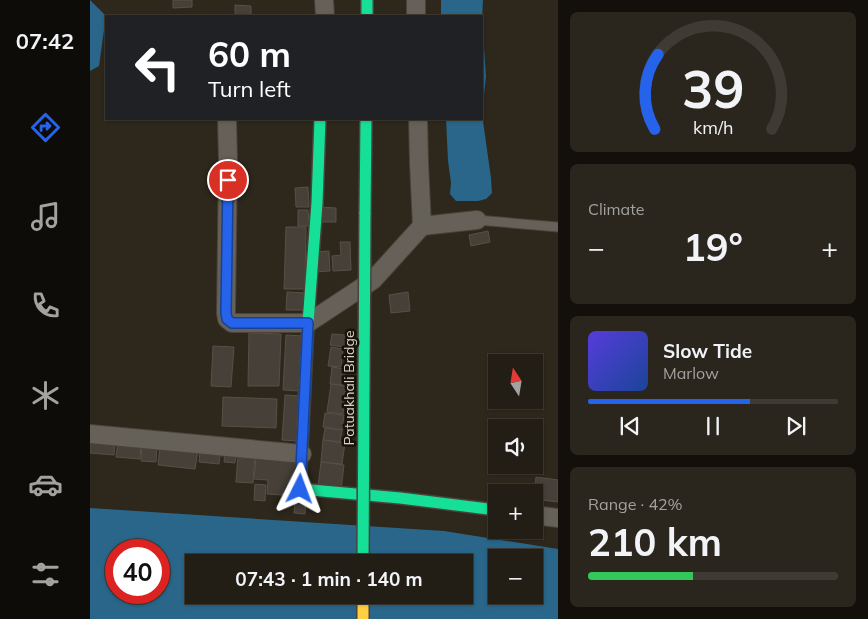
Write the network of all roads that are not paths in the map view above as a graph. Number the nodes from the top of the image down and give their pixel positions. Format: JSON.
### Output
{"nodes":[{"id":1,"x":324,"y":0,"type":"edge"},
{"id":2,"x":367,"y":0,"type":"edge"},
{"id":3,"x":416,"y":0,"type":"edge"},
{"id":4,"x":325,"y":15,"type":"edge"},
{"id":5,"x":367,"y":15,"type":"edge"},
{"id":6,"x":416,"y":15,"type":"edge"},
{"id":7,"x":227,"y":120,"type":"edge"},
{"id":8,"x":320,"y":120,"type":"edge"},
{"id":9,"x":366,"y":120,"type":"edge"},
{"id":10,"x":418,"y":120,"type":"edge"},
{"id":11,"x":477,"y":220,"type":"joint"},
{"id":12,"x":422,"y":226,"type":"junction"},
{"id":13,"x":558,"y":227,"type":"edge"},
{"id":14,"x":308,"y":323,"type":"junction"},
{"id":15,"x":90,"y":434,"type":"edge"},
{"id":16,"x":302,"y":454,"type":"junction"},
{"id":17,"x":488,"y":509,"type":"edge"},
{"id":18,"x":543,"y":516,"type":"edge"},
{"id":19,"x":558,"y":518,"type":"edge"},
{"id":20,"x":364,"y":554,"type":"edge"},
{"id":21,"x":363,"y":604,"type":"edge"},
{"id":22,"x":363,"y":619,"type":"edge"}],
"edges":[{"from":1,"to":4,"type":"street"},
{"from":2,"to":5,"type":"main road"},
{"from":3,"to":6,"type":"street"},
{"from":7,"to":14,"type":"street"},
{"from":8,"to":14,"type":"main road"},
{"from":9,"to":20,"type":"main road","name":"Patuakhali Bridge","bridge":true},
{"from":10,"to":12,"type":"street"},
{"from":11,"to":12,"type":"street"},
{"from":11,"to":13,"type":"lane"},
{"from":12,"to":14,"type":"street"},
{"from":14,"to":16,"type":"main road"},
{"from":15,"to":16,"type":"street"},
{"from":16,"to":17,"type":"main road"},
{"from":18,"to":19,"type":"street"},
{"from":21,"to":22,"type":"main road"}]}
